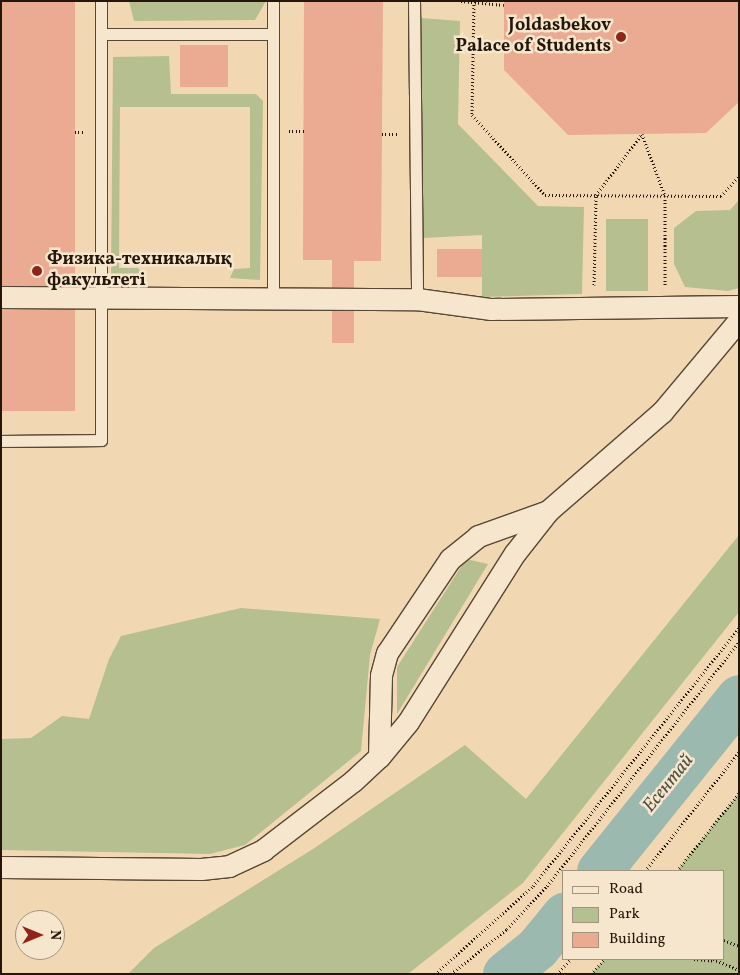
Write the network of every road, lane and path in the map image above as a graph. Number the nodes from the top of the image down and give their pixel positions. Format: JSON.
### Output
{"nodes":[{"id":1,"x":101,"y":1,"type":"edge"},
{"id":2,"x":274,"y":1,"type":"edge"},
{"id":3,"x":414,"y":1,"type":"edge"},
{"id":4,"x":461,"y":1,"type":"edge"},
{"id":5,"x":474,"y":3,"type":"edge"},
{"id":6,"x":504,"y":4,"type":"dead end"},
{"id":7,"x":101,"y":34,"type":"junction"},
{"id":8,"x":274,"y":34,"type":"junction"},
{"id":9,"x":739,"y":176,"type":"edge"},
{"id":10,"x":596,"y":195,"type":"junction"},
{"id":11,"x":665,"y":196,"type":"junction"},
{"id":12,"x":1,"y":297,"type":"edge"},
{"id":13,"x":101,"y":298,"type":"junction"},
{"id":14,"x":274,"y":298,"type":"junction"},
{"id":15,"x":417,"y":299,"type":"junction"},
{"id":16,"x":739,"y":306,"type":"edge"},
{"id":17,"x":665,"y":307,"type":"junction"},
{"id":18,"x":594,"y":308,"type":"junction"},
{"id":19,"x":739,"y":320,"type":"edge"},
{"id":20,"x":1,"y":441,"type":"edge"},
{"id":21,"x":548,"y":511,"type":"junction"},
{"id":22,"x":739,"y":628,"type":"edge"},
{"id":23,"x":739,"y":642,"type":"edge"},
{"id":24,"x":739,"y":752,"type":"edge"},
{"id":25,"x":379,"y":757,"type":"junction"},
{"id":26,"x":739,"y":793,"type":"edge"},
{"id":27,"x":1,"y":867,"type":"edge"},
{"id":28,"x":645,"y":870,"type":"edge"},
{"id":29,"x":678,"y":870,"type":"edge"},
{"id":30,"x":725,"y":940,"type":"edge"},
{"id":31,"x":739,"y":946,"type":"edge"},
{"id":32,"x":571,"y":960,"type":"edge"},
{"id":33,"x":604,"y":960,"type":"edge"},
{"id":34,"x":714,"y":960,"type":"edge"},
{"id":35,"x":739,"y":970,"type":"edge"},
{"id":36,"x":435,"y":974,"type":"edge"},
{"id":37,"x":451,"y":974,"type":"edge"},
{"id":38,"x":557,"y":974,"type":"edge"},
{"id":39,"x":591,"y":974,"type":"edge"}],
"edges":[{"from":1,"to":7,"type":"lane"},
{"from":2,"to":8,"type":"lane"},
{"from":3,"to":15,"type":"lane"},
{"from":4,"to":5,"type":"path"},
{"from":5,"to":6,"type":"path"},
{"from":5,"to":10,"type":"path"},
{"from":7,"to":8,"type":"lane"},
{"from":7,"to":13,"type":"lane"},
{"from":8,"to":14,"type":"lane"},
{"from":9,"to":11,"type":"path"},
{"from":10,"to":11,"type":"path"},
{"from":10,"to":11,"type":"path"},
{"from":10,"to":18,"type":"path"},
{"from":11,"to":17,"type":"path"},
{"from":12,"to":13,"type":"street"},
{"from":13,"to":14,"type":"street"},
{"from":13,"to":20,"type":"lane"},
{"from":14,"to":15,"type":"street"},
{"from":15,"to":18,"type":"street"},
{"from":16,"to":17,"type":"street"},
{"from":17,"to":18,"type":"street"},
{"from":19,"to":21,"type":"street"},
{"from":21,"to":25,"type":"street"},
{"from":21,"to":25,"type":"street"},
{"from":22,"to":36,"type":"path"},
{"from":23,"to":37,"type":"path"},
{"from":24,"to":28,"type":"path"},
{"from":25,"to":27,"type":"street"},
{"from":26,"to":29,"type":"path"},
{"from":30,"to":31,"type":"path"},
{"from":32,"to":38,"type":"path"},
{"from":33,"to":39,"type":"path"},
{"from":34,"to":35,"type":"path"}]}
